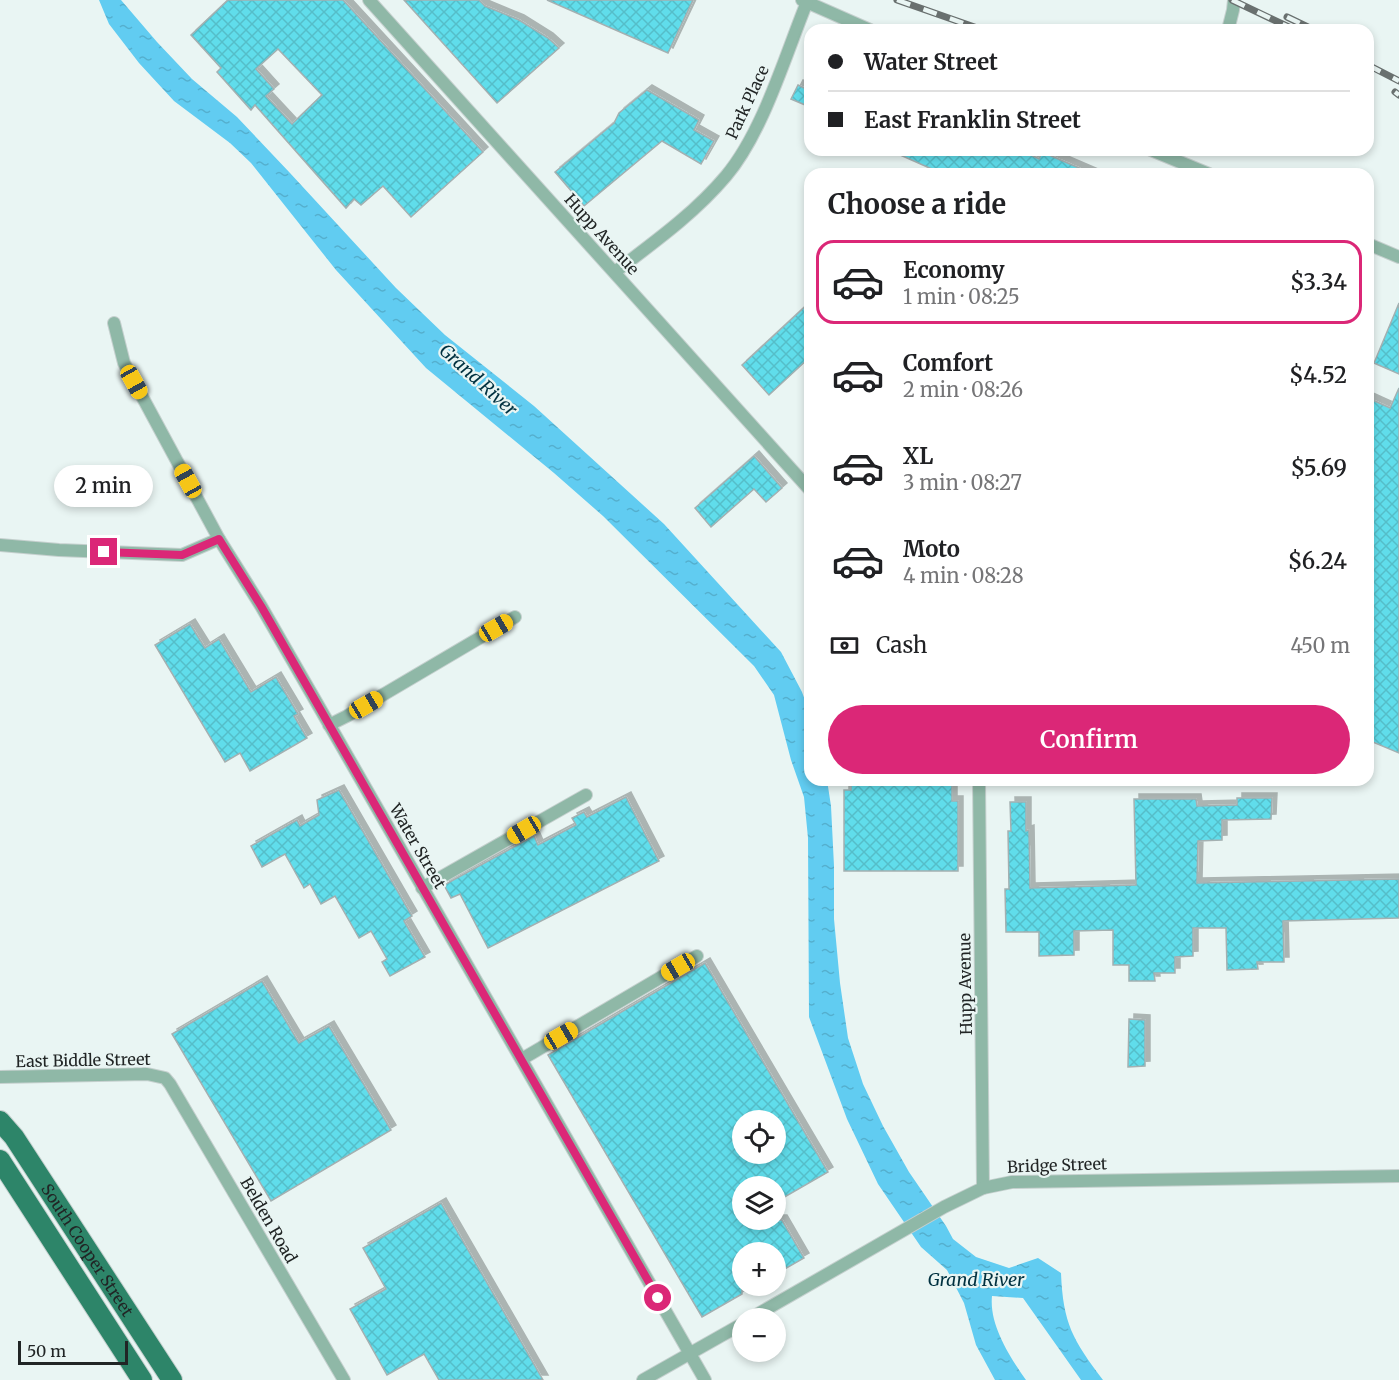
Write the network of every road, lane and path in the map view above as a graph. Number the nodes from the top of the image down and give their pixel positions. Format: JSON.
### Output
{"nodes":[{"id":1,"x":369,"y":0,"type":"edge"},
{"id":2,"x":1233,"y":0,"type":"edge"},
{"id":3,"x":804,"y":1,"type":"edge"},
{"id":4,"x":856,"y":24,"type":"edge"},
{"id":5,"x":1230,"y":24,"type":"edge"},
{"id":6,"x":1182,"y":156,"type":"edge"},
{"id":7,"x":1200,"y":168,"type":"edge"},
{"id":8,"x":1374,"y":247,"type":"edge"},
{"id":9,"x":1399,"y":257,"type":"edge"},
{"id":10,"x":615,"y":272,"type":"junction"},
{"id":11,"x":114,"y":323,"type":"dead end"},
{"id":12,"x":804,"y":483,"type":"edge"},
{"id":13,"x":219,"y":539,"type":"junction"},
{"id":14,"x":0,"y":545,"type":"edge"},
{"id":15,"x":514,"y":617,"type":"dead end"},
{"id":16,"x":329,"y":725,"type":"junction"},
{"id":17,"x":979,"y":786,"type":"edge"},
{"id":18,"x":586,"y":795,"type":"dead end"},
{"id":19,"x":422,"y":888,"type":"junction"},
{"id":20,"x":698,"y":956,"type":"dead end"},
{"id":21,"x":522,"y":1059,"type":"junction"},
{"id":22,"x":0,"y":1077,"type":"edge"},
{"id":23,"x":165,"y":1078,"type":"joint"},
{"id":24,"x":0,"y":1121,"type":"edge"},
{"id":25,"x":0,"y":1160,"type":"edge"},
{"id":26,"x":1399,"y":1176,"type":"edge"},
{"id":27,"x":983,"y":1188,"type":"junction"},
{"id":28,"x":768,"y":1308,"type":"edge"},
{"id":29,"x":732,"y":1330,"type":"edge"},
{"id":30,"x":691,"y":1353,"type":"junction"},
{"id":31,"x":142,"y":1380,"type":"edge"},
{"id":32,"x":171,"y":1380,"type":"edge"},
{"id":33,"x":344,"y":1380,"type":"edge"},
{"id":34,"x":643,"y":1380,"type":"edge"},
{"id":35,"x":705,"y":1380,"type":"edge"}],
"edges":[{"from":1,"to":10,"type":"street","name":"Hupp Avenue"},
{"from":2,"to":5,"type":"street"},
{"from":3,"to":4,"type":"street"},
{"from":3,"to":10,"type":"street","name":"Park Place"},
{"from":6,"to":7,"type":"street"},
{"from":8,"to":9,"type":"street"},
{"from":10,"to":12,"type":"street","name":"Hupp Avenue"},
{"from":11,"to":13,"type":"street","name":"Water Street"},
{"from":13,"to":14,"type":"street"},
{"from":13,"to":16,"type":"street","name":"Water Street"},
{"from":15,"to":16,"type":"street"},
{"from":16,"to":19,"type":"street","name":"Water Street"},
{"from":17,"to":27,"type":"street","name":"Hupp Avenue"},
{"from":18,"to":19,"type":"street"},
{"from":19,"to":21,"type":"street","name":"Water Street"},
{"from":20,"to":21,"type":"street"},
{"from":21,"to":30,"type":"street","name":"Water Street"},
{"from":22,"to":23,"type":"street","name":"East Biddle Street"},
{"from":23,"to":33,"type":"street","name":"Belden Road"},
{"from":24,"to":32,"type":"main road","name":"South Cooper Street"},
{"from":25,"to":31,"type":"main road","name":"South Cooper Street"},
{"from":26,"to":27,"type":"street","name":"Bridge Street"},
{"from":27,"to":28,"type":"street","name":"Bridge Street"},
{"from":29,"to":30,"type":"street"},
{"from":30,"to":34,"type":"street"},
{"from":30,"to":35,"type":"street","name":"Water Street"}]}
